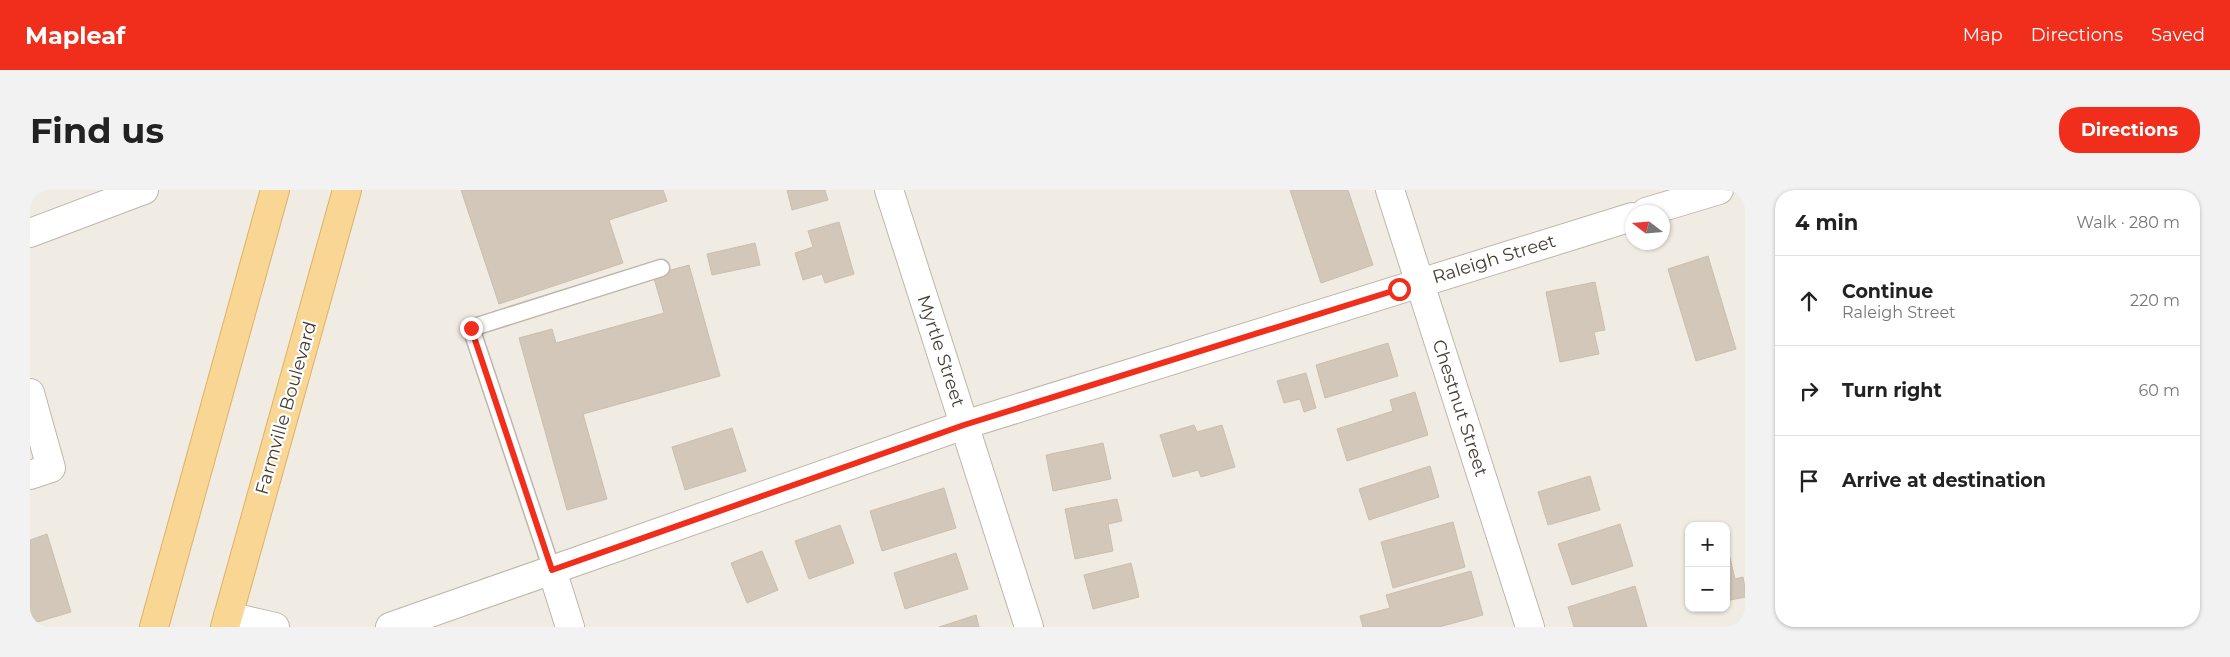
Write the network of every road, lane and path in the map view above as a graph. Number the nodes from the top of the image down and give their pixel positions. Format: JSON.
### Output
{"nodes":[{"id":1,"x":144,"y":190,"type":"edge"},
{"id":2,"x":275,"y":190,"type":"edge"},
{"id":3,"x":347,"y":190,"type":"edge"},
{"id":4,"x":889,"y":190,"type":"edge"},
{"id":5,"x":1390,"y":190,"type":"edge"},
{"id":6,"x":1720,"y":190,"type":"edge"},
{"id":7,"x":1670,"y":205,"type":"edge"},
{"id":8,"x":1625,"y":219,"type":"edge"},
{"id":9,"x":30,"y":233,"type":"edge"},
{"id":10,"x":661,"y":268,"type":"dead end"},
{"id":11,"x":1420,"y":282,"type":"junction"},
{"id":12,"x":30,"y":393,"type":"edge"},
{"id":13,"x":964,"y":425,"type":"junction"},
{"id":14,"x":40,"y":471,"type":"edge"},
{"id":15,"x":552,"y":570,"type":"junction"},
{"id":16,"x":226,"y":621,"type":"edge"},
{"id":17,"x":154,"y":627,"type":"edge"},
{"id":18,"x":275,"y":627,"type":"edge"},
{"id":19,"x":390,"y":627,"type":"edge"},
{"id":20,"x":570,"y":627,"type":"edge"},
{"id":21,"x":1029,"y":627,"type":"edge"},
{"id":22,"x":1530,"y":627,"type":"edge"}],
"edges":[{"from":1,"to":9,"type":"street"},
{"from":2,"to":17,"type":"main road"},
{"from":3,"to":16,"type":"main road","name":"Farmville Boulevard"},
{"from":4,"to":13,"type":"street","name":"Myrtle Street"},
{"from":5,"to":11,"type":"street","name":"Chestnut Street"},
{"from":6,"to":7,"type":"street"},
{"from":8,"to":11,"type":"street","name":"Raleigh Street"},
{"from":10,"to":15,"type":"lane"},
{"from":11,"to":13,"type":"street","name":"Raleigh Street"},
{"from":11,"to":22,"type":"street","name":"Chestnut Street"},
{"from":12,"to":14,"type":"street"},
{"from":13,"to":15,"type":"street","name":"Raleigh Street"},
{"from":13,"to":21,"type":"street","name":"Myrtle Street"},
{"from":15,"to":19,"type":"street","name":"Raleigh Street"},
{"from":15,"to":20,"type":"street"},
{"from":16,"to":18,"type":"street"}]}
